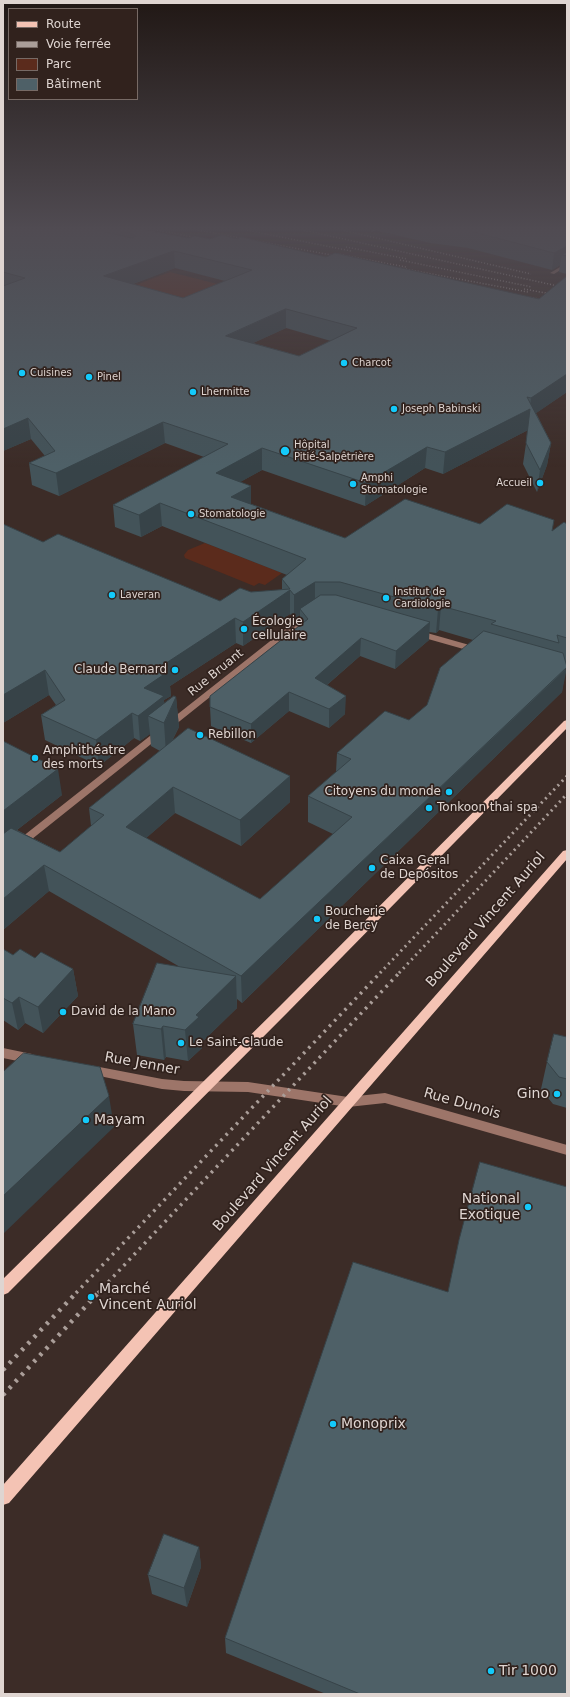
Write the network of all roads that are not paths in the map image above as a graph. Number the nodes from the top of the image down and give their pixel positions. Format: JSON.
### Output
{"nodes":[{"id":1,"x":318,"y":609,"type":"edge"},
{"id":2,"x":410,"y":631,"type":"edge"},
{"id":3,"x":485,"y":652,"type":"edge"},
{"id":4,"x":567,"y":723,"type":"edge"},
{"id":5,"x":567,"y":853,"type":"edge"},
{"id":6,"x":3,"y":858,"type":"edge"},
{"id":7,"x":3,"y":1053,"type":"edge"},
{"id":8,"x":45,"y":1061,"type":"edge"},
{"id":9,"x":76,"y":1067,"type":"edge"},
{"id":10,"x":205,"y":1085,"type":"junction"},
{"id":11,"x":348,"y":1102,"type":"junction"},
{"id":12,"x":567,"y":1150,"type":"edge"},
{"id":13,"x":3,"y":1288,"type":"edge"},
{"id":14,"x":3,"y":1496,"type":"edge"}],
"edges":[{"from":1,"to":6,"type":"street","name":"Rue Bruant"},
{"from":2,"to":3,"type":"street"},
{"from":4,"to":10,"type":"main road"},
{"from":5,"to":11,"type":"main road","name":"Boulevard Vincent Auriol"},
{"from":7,"to":8,"type":"street"},
{"from":9,"to":10,"type":"street","name":"Rue Jenner"},
{"from":10,"to":11,"type":"street","name":"Rue Jenner"},
{"from":10,"to":13,"type":"main road"},
{"from":11,"to":12,"type":"street","name":"Rue Dunois"},
{"from":11,"to":14,"type":"main road","name":"Boulevard Vincent Auriol"}]}
